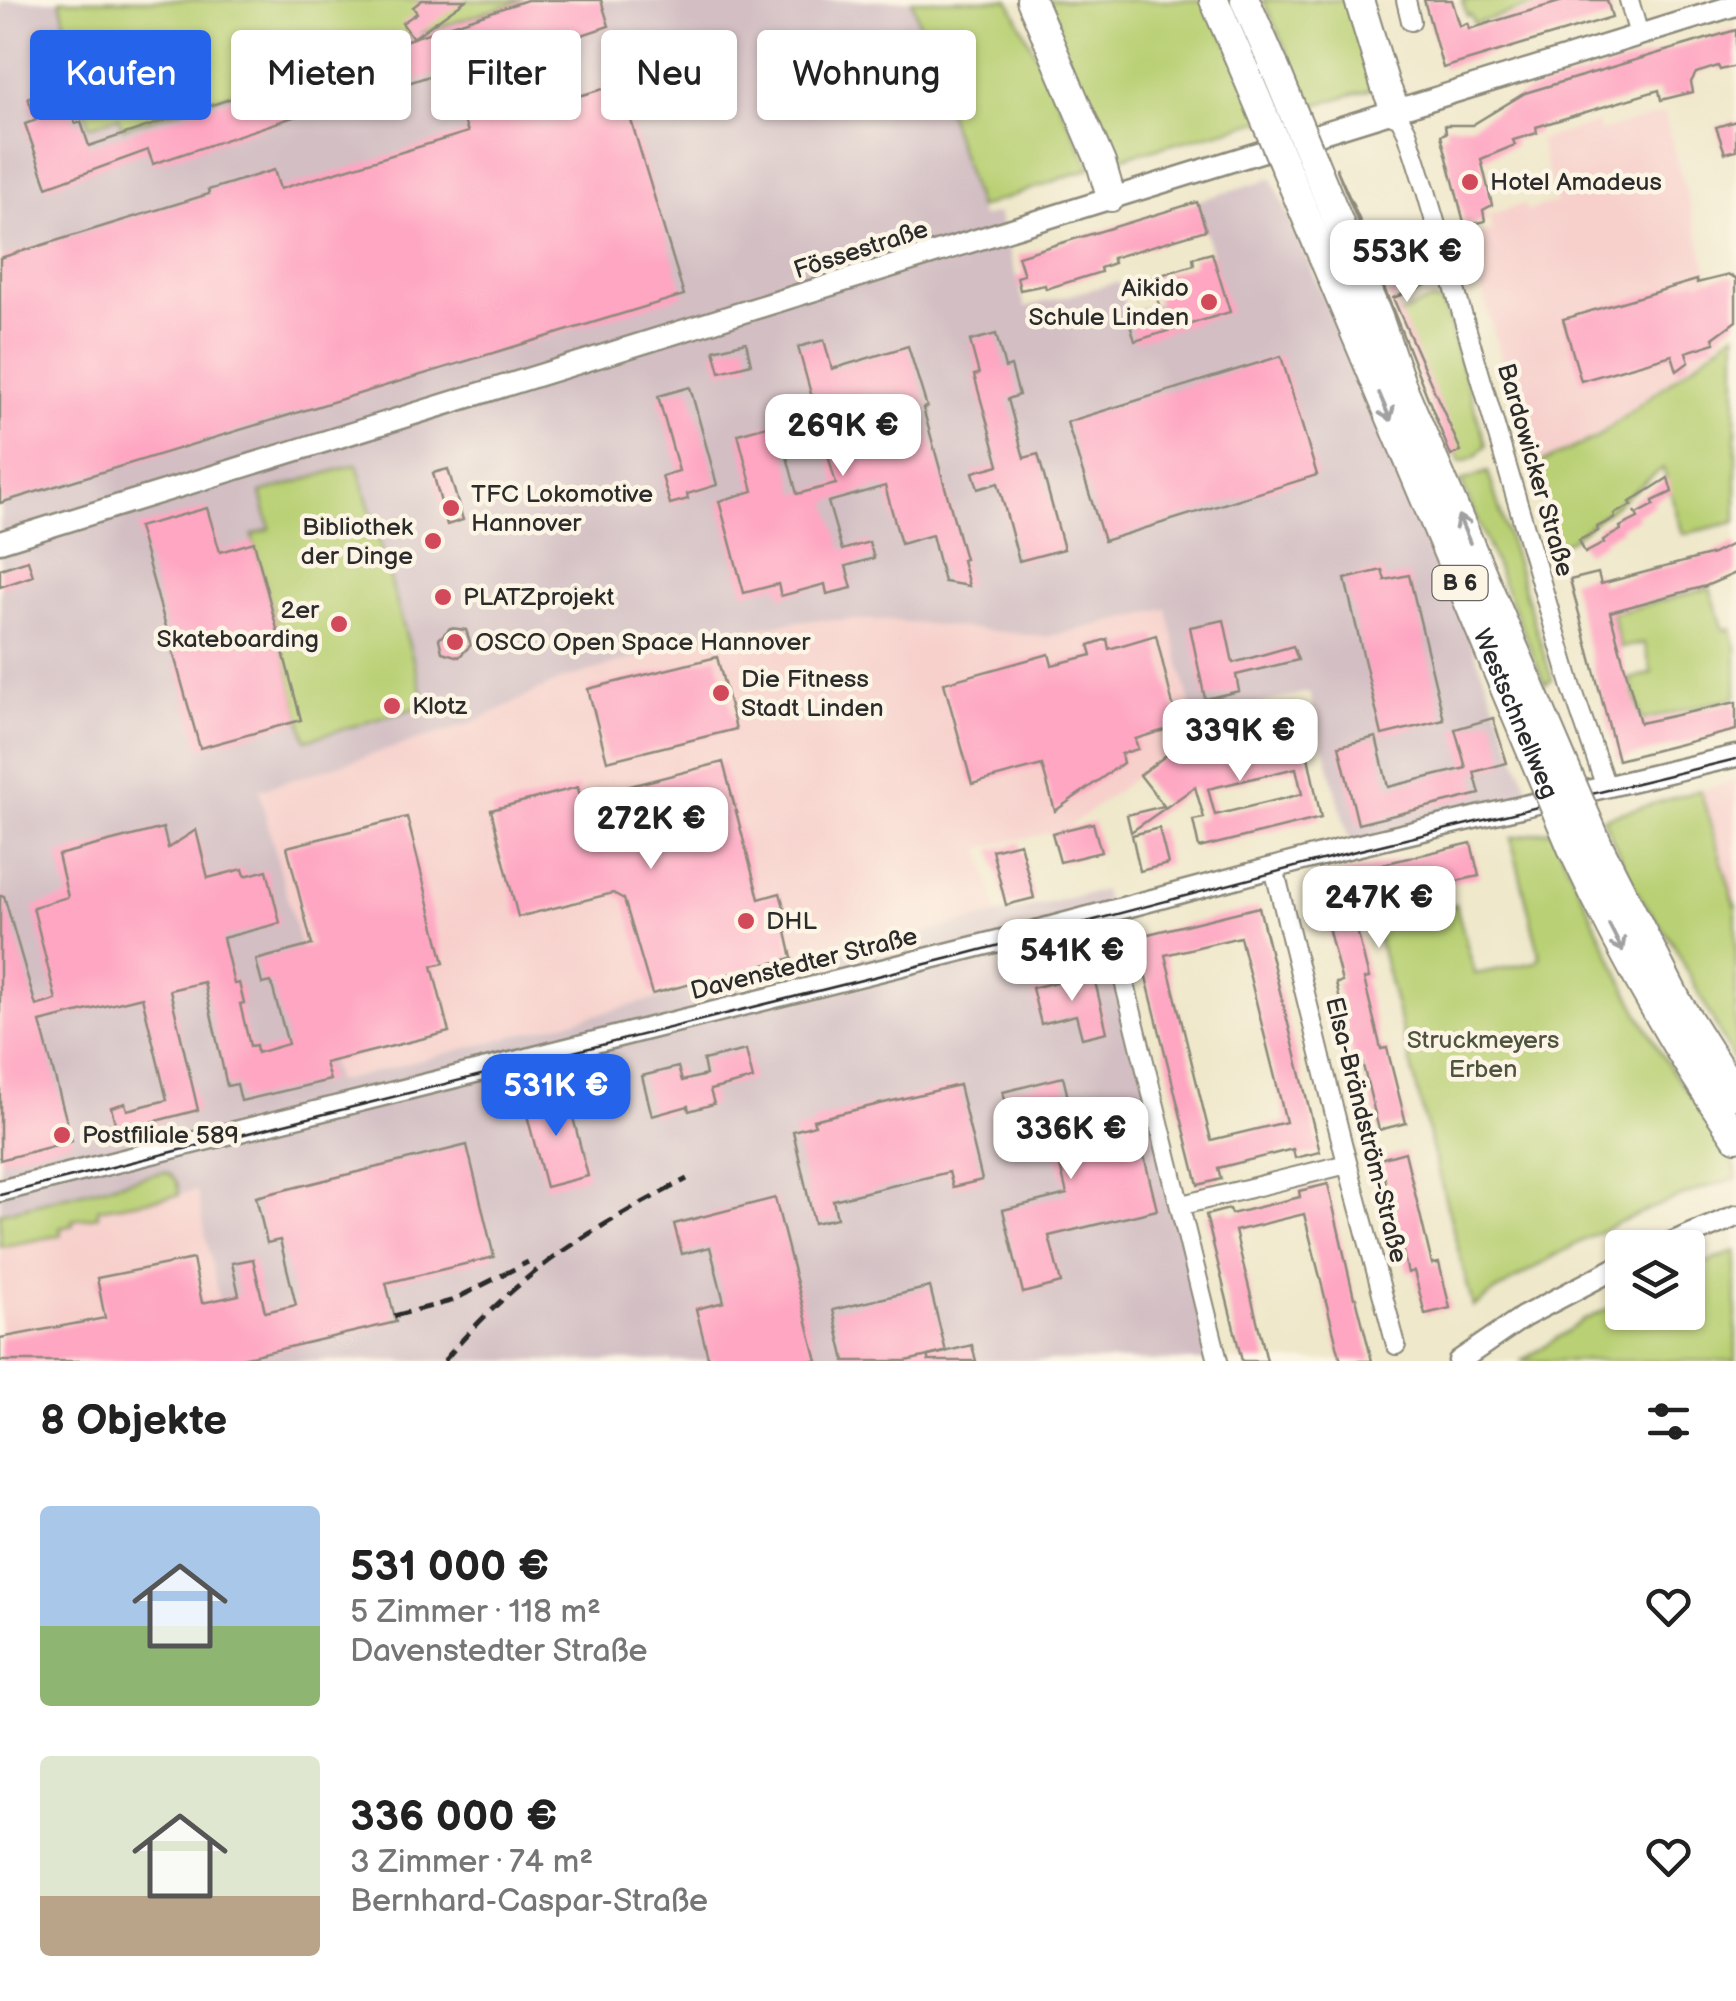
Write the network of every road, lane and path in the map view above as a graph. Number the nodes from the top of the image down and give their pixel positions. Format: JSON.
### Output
{"nodes":[{"id":1,"x":1032,"y":0,"type":"edge"},
{"id":2,"x":1214,"y":0,"type":"edge"},
{"id":3,"x":1246,"y":0,"type":"edge"},
{"id":4,"x":1359,"y":0,"type":"edge"},
{"id":5,"x":1406,"y":0,"type":"edge"},
{"id":6,"x":1629,"y":0,"type":"edge"},
{"id":7,"x":1736,"y":5,"type":"edge"},
{"id":8,"x":1411,"y":21,"type":"dead end"},
{"id":9,"x":1639,"y":34,"type":"junction"},
{"id":10,"x":1396,"y":111,"type":"junction"},
{"id":11,"x":1111,"y":197,"type":"junction"},
{"id":12,"x":0,"y":542,"type":"edge"},
{"id":13,"x":1736,"y":756,"type":"edge"},
{"id":14,"x":1606,"y":787,"type":"junction"},
{"id":15,"x":1586,"y":847,"type":"junction"},
{"id":16,"x":1274,"y":868,"type":"junction"},
{"id":17,"x":1108,"y":912,"type":"junction"},
{"id":18,"x":1736,"y":1095,"type":"edge"},
{"id":19,"x":1736,"y":1137,"type":"edge"},
{"id":20,"x":1347,"y":1164,"type":"junction"},
{"id":21,"x":0,"y":1192,"type":"edge"},
{"id":22,"x":1182,"y":1205,"type":"junction"},
{"id":23,"x":1736,"y":1216,"type":"edge"},
{"id":24,"x":1702,"y":1230,"type":"edge"},
{"id":25,"x":1605,"y":1273,"type":"edge"},
{"id":26,"x":1396,"y":1345,"type":"dead end"},
{"id":27,"x":1218,"y":1361,"type":"edge"},
{"id":28,"x":1459,"y":1361,"type":"edge"}],
"edges":[{"from":1,"to":11,"type":"highway"},
{"from":2,"to":15,"type":"highway","name":"Westschnellweg","number":"B 6","one_way":true,"bridge":true},
{"from":15,"to":3,"type":"highway","name":"Westschnellweg","number":"B 6","one_way":true,"bridge":true},
{"from":4,"to":10,"type":"highway"},
{"from":5,"to":8,"type":"street"},
{"from":6,"to":9,"type":"street"},
{"from":7,"to":9,"type":"street","name":"Fössestraße"},
{"from":9,"to":10,"type":"street","name":"Fössestraße"},
{"from":10,"to":11,"type":"street","name":"Fössestraße"},
{"from":10,"to":14,"type":"street","name":"Bardowicker Straße"},
{"from":11,"to":12,"type":"street","name":"Fössestraße"},
{"from":13,"to":14,"type":"street","name":"Davenstedter Straße"},
{"from":14,"to":16,"type":"street","name":"Davenstedter Straße"},
{"from":15,"to":18,"type":"highway","name":"Westschnellweg","number":"B 6"},
{"from":15,"to":19,"type":"highway","name":"Westschnellweg","number":"B 6","one_way":true},
{"from":16,"to":17,"type":"street","name":"Davenstedter Straße"},
{"from":16,"to":20,"type":"street","name":"Elsa-Brändström-Straße"},
{"from":17,"to":21,"type":"street","name":"Davenstedter Straße"},
{"from":17,"to":22,"type":"street"},
{"from":20,"to":22,"type":"street"},
{"from":20,"to":26,"type":"street","name":"Elsa-Brändström-Straße"},
{"from":22,"to":27,"type":"street"},
{"from":23,"to":24,"type":"street"},
{"from":25,"to":28,"type":"street"}]}
